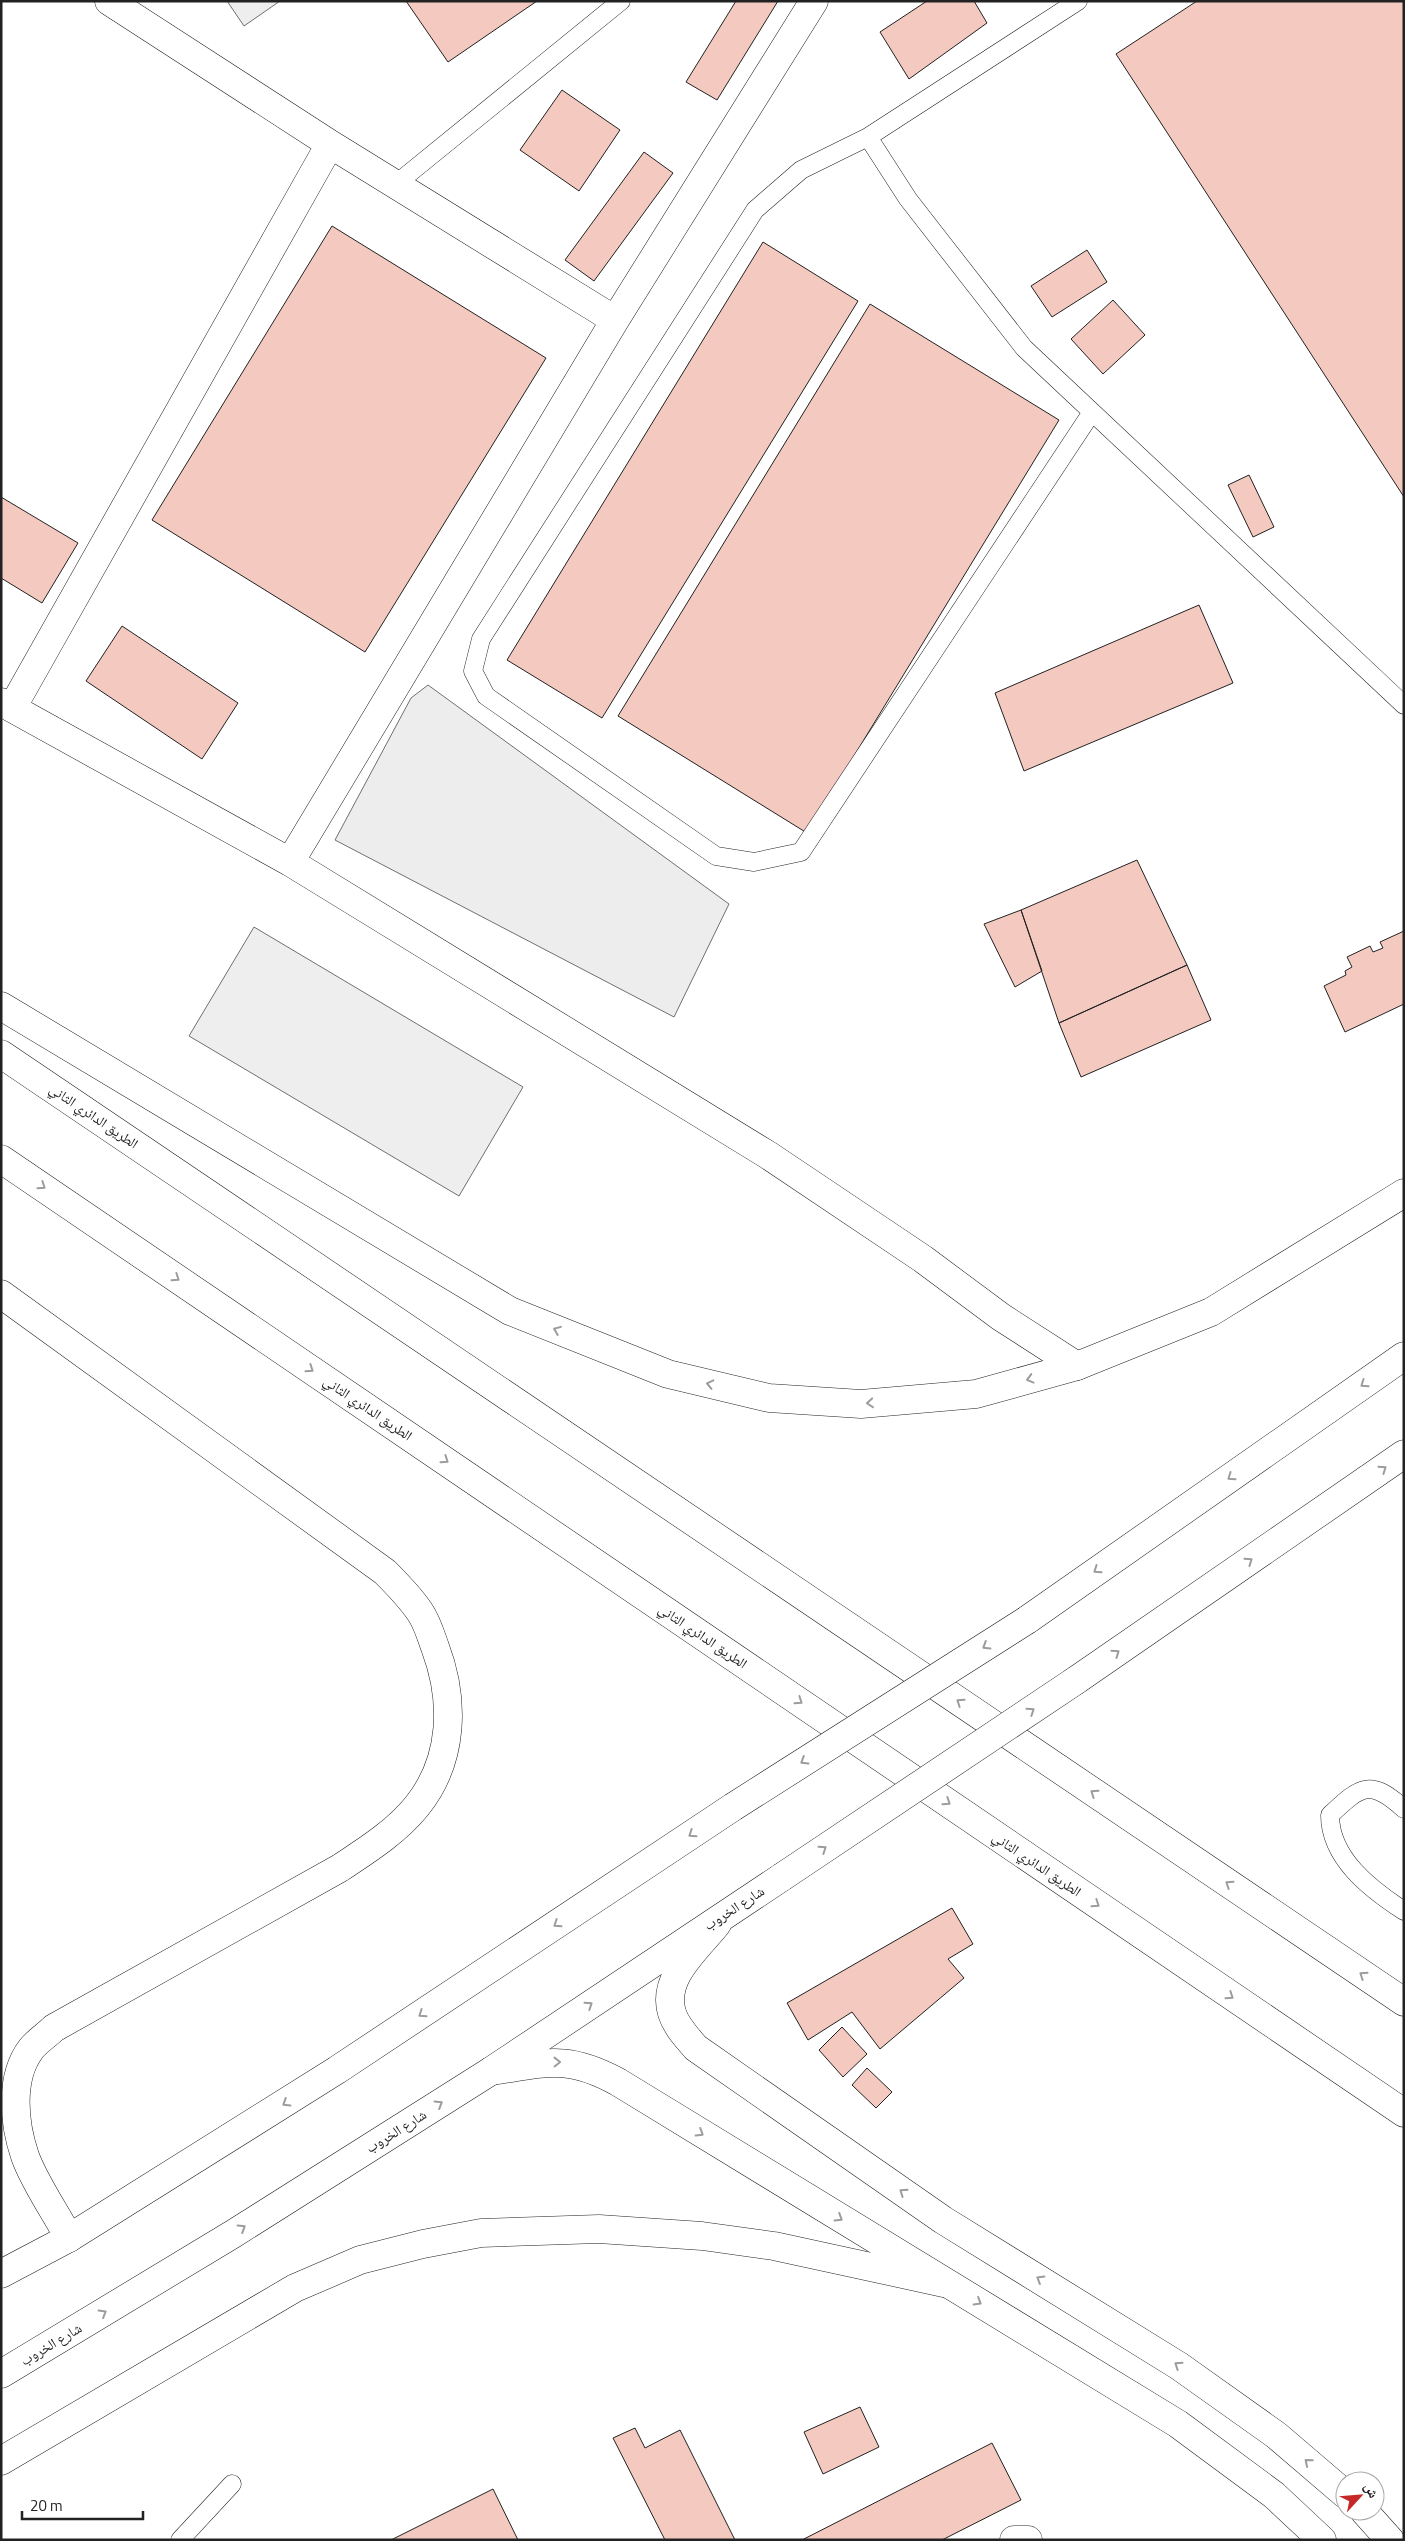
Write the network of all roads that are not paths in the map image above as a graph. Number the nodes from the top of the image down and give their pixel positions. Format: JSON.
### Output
{"nodes":[{"id":1,"x":109,"y":1,"type":"edge"},
{"id":2,"x":621,"y":1,"type":"edge"},
{"id":3,"x":814,"y":1,"type":"edge"},
{"id":4,"x":1078,"y":1,"type":"edge"},
{"id":5,"x":868,"y":137,"type":"junction"},
{"id":6,"x":330,"y":144,"type":"junction"},
{"id":7,"x":396,"y":184,"type":"junction"},
{"id":8,"x":615,"y":320,"type":"junction"},
{"id":9,"x":1092,"y":412,"type":"junction"},
{"id":10,"x":7,"y":705,"type":"edge"},
{"id":11,"x":1404,"y":705,"type":"edge"},
{"id":12,"x":290,"y":862,"type":"junction"},
{"id":13,"x":1,"y":1006,"type":"edge"},
{"id":14,"x":1,"y":1054,"type":"edge"},
{"id":15,"x":1,"y":1159,"type":"edge"},
{"id":16,"x":1404,"y":1193,"type":"edge"},
{"id":17,"x":1,"y":1294,"type":"edge"},
{"id":18,"x":1404,"y":1356,"type":"edge"},
{"id":19,"x":1077,"y":1366,"type":"junction"},
{"id":20,"x":1404,"y":1454,"type":"edge"},
{"id":21,"x":1404,"y":1809,"type":"edge"},
{"id":22,"x":1404,"y":1911,"type":"edge"},
{"id":23,"x":727,"y":1912,"type":"junction"},
{"id":24,"x":1404,"y":2002,"type":"edge"},
{"id":25,"x":491,"y":2071,"type":"junction"},
{"id":26,"x":1404,"y":2113,"type":"edge"},
{"id":27,"x":69,"y":2238,"type":"junction"},
{"id":28,"x":1,"y":2274,"type":"edge"},
{"id":29,"x":946,"y":2284,"type":"junction"},
{"id":30,"x":1,"y":2374,"type":"edge"},
{"id":31,"x":1,"y":2461,"type":"edge"},
{"id":32,"x":232,"y":2484,"type":"dead end"},
{"id":33,"x":1335,"y":2486,"type":"edge"},
{"id":34,"x":1373,"y":2521,"type":"edge"},
{"id":35,"x":180,"y":2540,"type":"edge"},
{"id":36,"x":1014,"y":2540,"type":"edge"},
{"id":37,"x":1028,"y":2540,"type":"edge"},
{"id":38,"x":1322,"y":2540,"type":"edge"},
{"id":39,"x":1390,"y":2540,"type":"edge"}],
"edges":[{"from":1,"to":6,"type":"main road"},
{"from":2,"to":7,"type":"lane"},
{"from":3,"to":8,"type":"main road"},
{"from":4,"to":5,"type":"lane"},
{"from":5,"to":9,"type":"lane"},
{"from":5,"to":9,"type":"lane"},
{"from":6,"to":7,"type":"main road"},
{"from":6,"to":10,"type":"main road"},
{"from":7,"to":8,"type":"main road"},
{"from":8,"to":12,"type":"main road"},
{"from":9,"to":11,"type":"lane"},
{"from":10,"to":12,"type":"main road"},
{"from":12,"to":19,"type":"main road"},
{"from":19,"to":13,"type":"main road","one_way":true},
{"from":24,"to":14,"type":"main road","name":"الطريق الدائري الثاني","one_way":true},
{"from":15,"to":26,"type":"main road","name":"الطريق الدائري الثاني","one_way":true},
{"from":16,"to":19,"type":"main road"},
{"from":17,"to":27,"type":"main road"},
{"from":18,"to":27,"type":"main road","one_way":true,"bridge":true},
{"from":23,"to":20,"type":"main road","name":"شارع الخروب","one_way":true,"bridge":true},
{"from":21,"to":22,"type":"lane"},
{"from":25,"to":23,"type":"main road","name":"شارع الخروب","one_way":true},
{"from":33,"to":23,"type":"main road","one_way":true},
{"from":25,"to":29,"type":"main road","one_way":true},
{"from":30,"to":25,"type":"main road","name":"شارع الخروب","one_way":true},
{"from":27,"to":28,"type":"main road"},
{"from":29,"to":31,"type":"main road"},
{"from":29,"to":38,"type":"main road","one_way":true},
{"from":32,"to":35,"type":"lane"},
{"from":34,"to":39,"type":"main road"},
{"from":36,"to":37,"type":"main road"}]}
